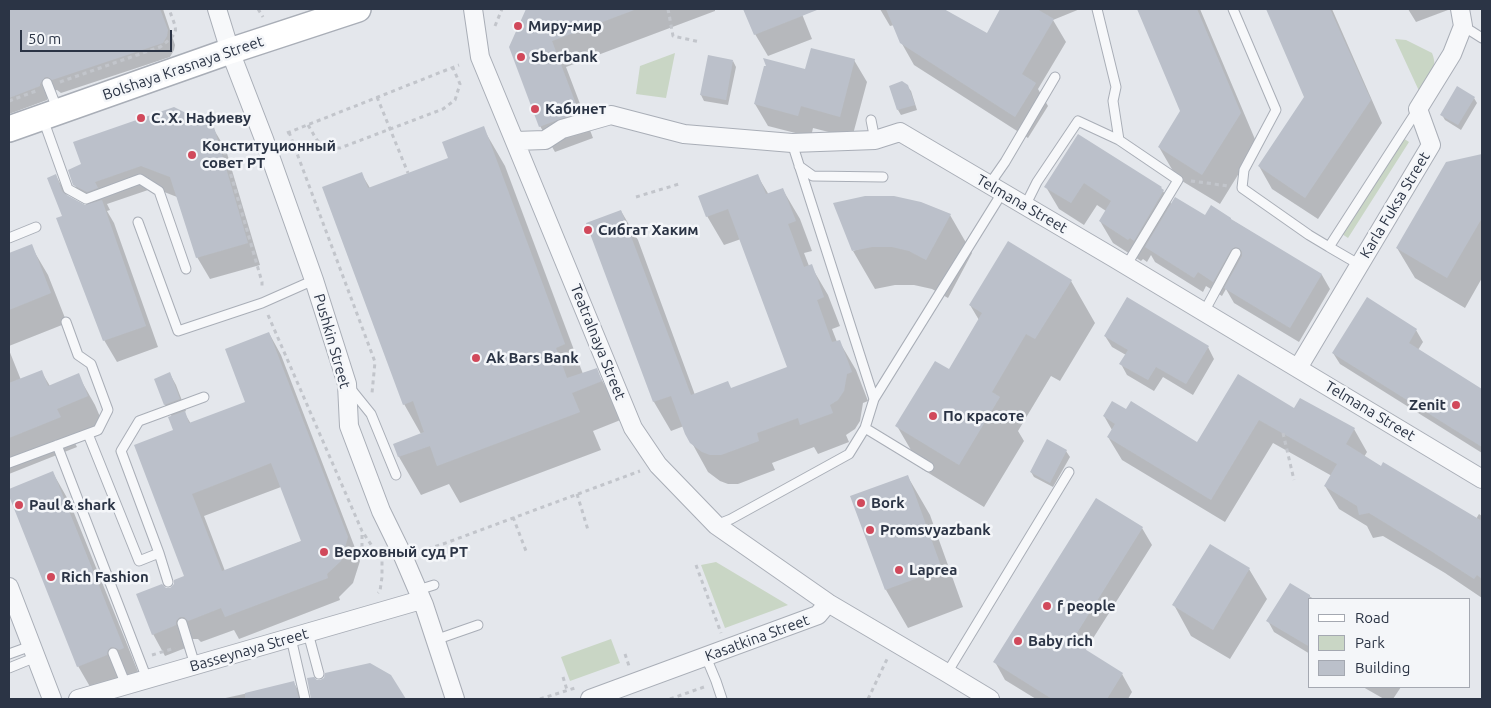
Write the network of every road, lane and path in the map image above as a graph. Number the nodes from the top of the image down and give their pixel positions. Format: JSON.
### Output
{"nodes":[{"id":1,"x":169,"y":9,"type":"edge"},
{"id":2,"x":218,"y":9,"type":"edge"},
{"id":3,"x":258,"y":9,"type":"edge"},
{"id":4,"x":358,"y":9,"type":"edge"},
{"id":5,"x":473,"y":9,"type":"edge"},
{"id":6,"x":668,"y":9,"type":"edge"},
{"id":7,"x":1097,"y":9,"type":"edge"},
{"id":8,"x":1233,"y":9,"type":"edge"},
{"id":9,"x":1460,"y":9,"type":"edge"},
{"id":10,"x":262,"y":17,"type":"dead end"},
{"id":11,"x":1463,"y":26,"type":"junction"},
{"id":12,"x":1482,"y":38,"type":"edge"},
{"id":13,"x":700,"y":42,"type":"dead end"},
{"id":14,"x":230,"y":51,"type":"junction"},
{"id":15,"x":459,"y":64,"type":"dead end"},
{"id":16,"x":453,"y":68,"type":"junction"},
{"id":17,"x":1055,"y":77,"type":"dead end"},
{"id":18,"x":48,"y":85,"type":"junction"},
{"id":19,"x":377,"y":98,"type":"junction"},
{"id":20,"x":9,"y":101,"type":"edge"},
{"id":21,"x":1418,"y":109,"type":"junction"},
{"id":22,"x":50,"y":114,"type":"junction"},
{"id":23,"x":871,"y":120,"type":"dead end"},
{"id":24,"x":308,"y":124,"type":"junction"},
{"id":25,"x":9,"y":129,"type":"edge"},
{"id":26,"x":391,"y":129,"type":"junction"},
{"id":27,"x":287,"y":132,"type":"dead end"},
{"id":28,"x":875,"y":140,"type":"junction"},
{"id":29,"x":1119,"y":140,"type":"junction"},
{"id":30,"x":515,"y":141,"type":"junction"},
{"id":31,"x":792,"y":143,"type":"junction"},
{"id":32,"x":224,"y":151,"type":"dead end"},
{"id":33,"x":799,"y":165,"type":"junction"},
{"id":34,"x":408,"y":173,"type":"dead end"},
{"id":35,"x":883,"y":177,"type":"dead end"},
{"id":36,"x":1178,"y":180,"type":"junction"},
{"id":37,"x":679,"y":184,"type":"dead end"},
{"id":38,"x":1242,"y":188,"type":"junction"},
{"id":39,"x":996,"y":189,"type":"junction"},
{"id":40,"x":636,"y":197,"type":"dead end"},
{"id":41,"x":1025,"y":206,"type":"junction"},
{"id":42,"x":138,"y":222,"type":"dead end"},
{"id":43,"x":36,"y":227,"type":"dead end"},
{"id":44,"x":9,"y":238,"type":"edge"},
{"id":45,"x":1330,"y":247,"type":"junction"},
{"id":46,"x":1236,"y":253,"type":"dead end"},
{"id":47,"x":1360,"y":265,"type":"junction"},
{"id":48,"x":1126,"y":266,"type":"junction"},
{"id":49,"x":186,"y":269,"type":"dead end"},
{"id":50,"x":314,"y":280,"type":"junction"},
{"id":51,"x":262,"y":303,"type":"junction"},
{"id":52,"x":1204,"y":312,"type":"junction"},
{"id":53,"x":66,"y":322,"type":"dead end"},
{"id":54,"x":1298,"y":368,"type":"junction"},
{"id":55,"x":347,"y":384,"type":"junction"},
{"id":56,"x":204,"y":396,"type":"dead end"},
{"id":57,"x":874,"y":398,"type":"junction"},
{"id":58,"x":865,"y":428,"type":"junction"},
{"id":59,"x":88,"y":434,"type":"junction"},
{"id":60,"x":1283,"y":434,"type":"dead end"},
{"id":61,"x":56,"y":445,"type":"junction"},
{"id":62,"x":9,"y":463,"type":"edge"},
{"id":63,"x":929,"y":467,"type":"dead end"},
{"id":64,"x":636,"y":472,"type":"dead end"},
{"id":65,"x":1069,"y":472,"type":"dead end"},
{"id":66,"x":396,"y":475,"type":"dead end"},
{"id":67,"x":1482,"y":479,"type":"edge"},
{"id":68,"x":1294,"y":480,"type":"dead end"},
{"id":69,"x":577,"y":494,"type":"junction"},
{"id":70,"x":514,"y":517,"type":"junction"},
{"id":71,"x":716,"y":524,"type":"junction"},
{"id":72,"x":588,"y":530,"type":"dead end"},
{"id":73,"x":362,"y":531,"type":"junction"},
{"id":74,"x":362,"y":547,"type":"dead end"},
{"id":75,"x":420,"y":551,"type":"dead end"},
{"id":76,"x":526,"y":551,"type":"dead end"},
{"id":77,"x":159,"y":553,"type":"junction"},
{"id":78,"x":696,"y":566,"type":"dead end"},
{"id":79,"x":168,"y":582,"type":"dead end"},
{"id":80,"x":9,"y":588,"type":"edge"},
{"id":81,"x":424,"y":592,"type":"junction"},
{"id":82,"x":375,"y":595,"type":"dead end"},
{"id":83,"x":828,"y":603,"type":"junction"},
{"id":84,"x":182,"y":623,"type":"dead end"},
{"id":85,"x":478,"y":625,"type":"dead end"},
{"id":86,"x":308,"y":633,"type":"junction"},
{"id":87,"x":721,"y":634,"type":"dead end"},
{"id":88,"x":291,"y":638,"type":"junction"},
{"id":89,"x":435,"y":640,"type":"junction"},
{"id":90,"x":34,"y":651,"type":"junction"},
{"id":91,"x":113,"y":653,"type":"dead end"},
{"id":92,"x":9,"y":654,"type":"edge"},
{"id":93,"x":625,"y":654,"type":"dead end"},
{"id":94,"x":706,"y":657,"type":"junction"},
{"id":95,"x":888,"y":657,"type":"dead end"},
{"id":96,"x":628,"y":662,"type":"dead end"},
{"id":97,"x":195,"y":665,"type":"junction"},
{"id":98,"x":9,"y":668,"type":"edge"},
{"id":99,"x":947,"y":673,"type":"junction"},
{"id":100,"x":319,"y":674,"type":"dead end"},
{"id":101,"x":563,"y":677,"type":"dead end"},
{"id":102,"x":147,"y":679,"type":"junction"},
{"id":103,"x":126,"y":685,"type":"junction"},
{"id":104,"x":704,"y":687,"type":"dead end"},
{"id":105,"x":568,"y":690,"type":"dead end"},
{"id":106,"x":52,"y":699,"type":"edge"},
{"id":107,"x":78,"y":699,"type":"edge"},
{"id":108,"x":305,"y":699,"type":"edge"},
{"id":109,"x":455,"y":699,"type":"edge"},
{"id":110,"x":590,"y":699,"type":"edge"},
{"id":111,"x":670,"y":699,"type":"edge"},
{"id":112,"x":722,"y":699,"type":"edge"},
{"id":113,"x":868,"y":699,"type":"edge"},
{"id":114,"x":990,"y":699,"type":"edge"}],
"edges":[{"from":1,"to":18,"type":"path"},
{"from":2,"to":14,"type":"street","name":"Pushkin Street"},
{"from":3,"to":10,"type":"path"},
{"from":4,"to":14,"type":"street","name":"Bolshaya Krasnaya Street"},
{"from":5,"to":30,"type":"street","name":"Teatralnaya Street"},
{"from":6,"to":13,"type":"path"},
{"from":7,"to":29,"type":"lane"},
{"from":8,"to":38,"type":"lane"},
{"from":9,"to":11,"type":"street"},
{"from":11,"to":12,"type":"lane"},
{"from":11,"to":21,"type":"street"},
{"from":14,"to":22,"type":"street","name":"Bolshaya Krasnaya Street"},
{"from":14,"to":50,"type":"street","name":"Pushkin Street"},
{"from":15,"to":16,"type":"path"},
{"from":16,"to":19,"type":"path"},
{"from":16,"to":26,"type":"path"},
{"from":17,"to":39,"type":"lane"},
{"from":18,"to":20,"type":"path"},
{"from":18,"to":22,"type":"lane"},
{"from":19,"to":24,"type":"path"},
{"from":19,"to":26,"type":"path"},
{"from":21,"to":45,"type":"lane"},
{"from":21,"to":47,"type":"street","name":"Karla Fuksa Street"},
{"from":22,"to":25,"type":"street","name":"Bolshaya Krasnaya Street"},
{"from":22,"to":49,"type":"lane"},
{"from":23,"to":28,"type":"lane"},
{"from":24,"to":26,"type":"path"},
{"from":24,"to":27,"type":"path"},
{"from":26,"to":34,"type":"path"},
{"from":28,"to":31,"type":"street","name":"Telmana Street"},
{"from":28,"to":39,"type":"street","name":"Telmana Street"},
{"from":29,"to":36,"type":"lane"},
{"from":29,"to":41,"type":"lane"},
{"from":30,"to":31,"type":"street","name":"Telmana Street"},
{"from":30,"to":71,"type":"street","name":"Teatralnaya Street"},
{"from":31,"to":33,"type":"lane"},
{"from":32,"to":51,"type":"path"},
{"from":33,"to":35,"type":"lane"},
{"from":33,"to":57,"type":"lane"},
{"from":36,"to":38,"type":"path"},
{"from":36,"to":48,"type":"lane"},
{"from":37,"to":40,"type":"path"},
{"from":38,"to":45,"type":"lane"},
{"from":39,"to":41,"type":"street","name":"Telmana Street"},
{"from":39,"to":57,"type":"lane"},
{"from":41,"to":48,"type":"street","name":"Telmana Street"},
{"from":42,"to":51,"type":"lane"},
{"from":43,"to":44,"type":"lane"},
{"from":45,"to":47,"type":"lane"},
{"from":46,"to":52,"type":"lane"},
{"from":47,"to":54,"type":"street","name":"Karla Fuksa Street"},
{"from":48,"to":52,"type":"street","name":"Telmana Street"},
{"from":50,"to":51,"type":"lane"},
{"from":50,"to":55,"type":"street","name":"Pushkin Street"},
{"from":51,"to":73,"type":"path"},
{"from":52,"to":54,"type":"street","name":"Telmana Street"},
{"from":53,"to":59,"type":"lane"},
{"from":54,"to":67,"type":"street","name":"Telmana Street"},
{"from":55,"to":66,"type":"lane"},
{"from":55,"to":81,"type":"street","name":"Pushkin Street"},
{"from":56,"to":77,"type":"lane"},
{"from":57,"to":58,"type":"lane"},
{"from":58,"to":63,"type":"lane"},
{"from":58,"to":71,"type":"lane"},
{"from":59,"to":61,"type":"lane"},
{"from":59,"to":77,"type":"lane"},
{"from":60,"to":68,"type":"path"},
{"from":61,"to":62,"type":"lane"},
{"from":61,"to":102,"type":"lane"},
{"from":64,"to":69,"type":"path"},
{"from":65,"to":99,"type":"lane"},
{"from":69,"to":70,"type":"path"},
{"from":69,"to":72,"type":"path"},
{"from":70,"to":75,"type":"path"},
{"from":70,"to":76,"type":"path"},
{"from":71,"to":83,"type":"street","name":"Teatralnaya Street"},
{"from":73,"to":74,"type":"path"},
{"from":73,"to":82,"type":"path"},
{"from":77,"to":79,"type":"lane"},
{"from":78,"to":87,"type":"path"},
{"from":80,"to":90,"type":"street"},
{"from":81,"to":86,"type":"street","name":"Basseynaya Street"},
{"from":81,"to":89,"type":"street","name":"Pushkin Street"},
{"from":83,"to":94,"type":"street","name":"Kasatkina Street"},
{"from":83,"to":99,"type":"street"},
{"from":84,"to":97,"type":"lane"},
{"from":85,"to":89,"type":"lane"},
{"from":86,"to":88,"type":"street","name":"Basseynaya Street"},
{"from":86,"to":100,"type":"lane"},
{"from":88,"to":97,"type":"street","name":"Basseynaya Street"},
{"from":88,"to":108,"type":"lane"},
{"from":89,"to":109,"type":"street","name":"Pushkin Street"},
{"from":90,"to":92,"type":"lane"},
{"from":90,"to":98,"type":"lane"},
{"from":90,"to":106,"type":"street"},
{"from":91,"to":103,"type":"lane"},
{"from":93,"to":96,"type":"path"},
{"from":94,"to":110,"type":"street","name":"Kasatkina Street"},
{"from":94,"to":112,"type":"lane"},
{"from":95,"to":113,"type":"path"},
{"from":97,"to":102,"type":"street","name":"Basseynaya Street"},
{"from":99,"to":114,"type":"street"},
{"from":101,"to":105,"type":"path"},
{"from":102,"to":103,"type":"street","name":"Basseynaya Street"},
{"from":103,"to":107,"type":"street","name":"Basseynaya Street"},
{"from":104,"to":111,"type":"path"}]}
